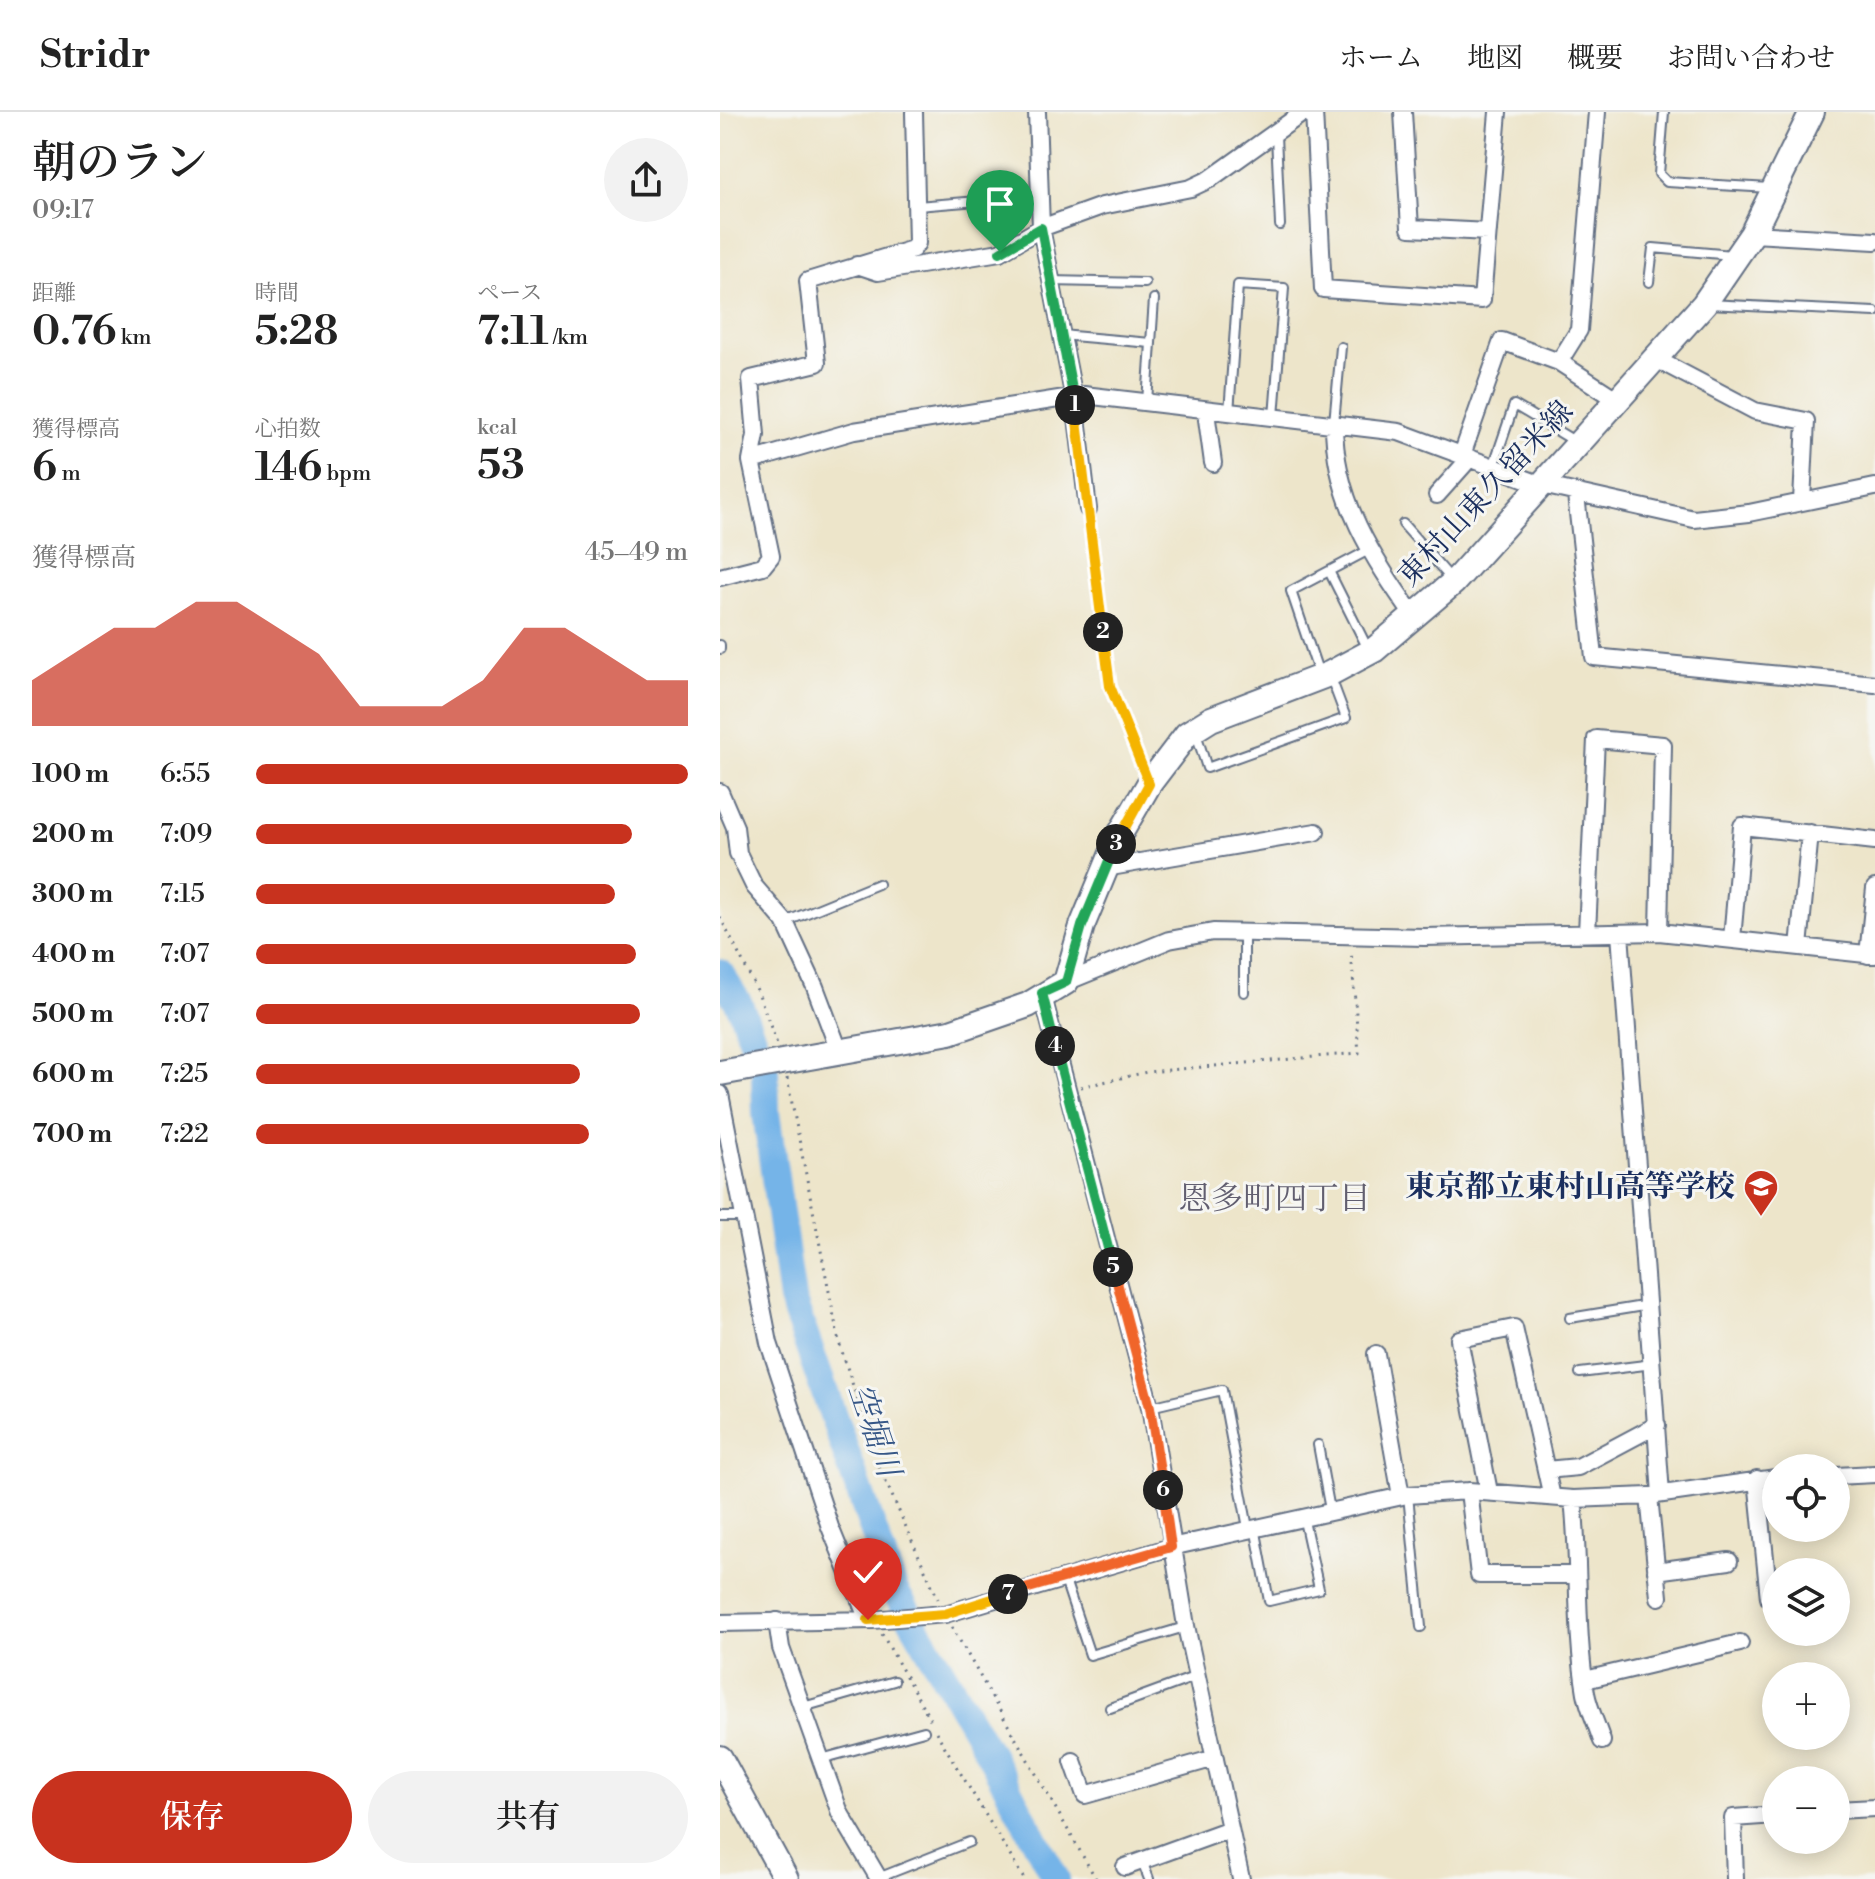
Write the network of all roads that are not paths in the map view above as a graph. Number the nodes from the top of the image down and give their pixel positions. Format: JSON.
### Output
{"nodes":[{"id":1,"x":914,"y":112,"type":"edge"},
{"id":2,"x":1037,"y":112,"type":"edge"},
{"id":3,"x":1304,"y":112,"type":"edge"},
{"id":4,"x":1314,"y":112,"type":"edge"},
{"id":5,"x":1403,"y":112,"type":"edge"},
{"id":6,"x":1498,"y":112,"type":"edge"},
{"id":7,"x":1597,"y":112,"type":"edge"},
{"id":8,"x":1664,"y":112,"type":"edge"},
{"id":9,"x":1812,"y":112,"type":"edge"},
{"id":10,"x":1276,"y":135,"type":"junction"},
{"id":11,"x":1775,"y":188,"type":"junction"},
{"id":12,"x":1039,"y":196,"type":"junction"},
{"id":13,"x":917,"y":206,"type":"junction"},
{"id":14,"x":1280,"y":225,"type":"dead end"},
{"id":15,"x":1041,"y":228,"type":"junction"},
{"id":16,"x":1488,"y":232,"type":"junction"},
{"id":17,"x":1752,"y":234,"type":"junction"},
{"id":18,"x":1875,"y":241,"type":"edge"},
{"id":19,"x":1737,"y":256,"type":"junction"},
{"id":20,"x":857,"y":265,"type":"junction"},
{"id":21,"x":1050,"y":281,"type":"junction"},
{"id":22,"x":1649,"y":282,"type":"dead end"},
{"id":23,"x":1145,"y":283,"type":"dead end"},
{"id":24,"x":1154,"y":299,"type":"dead end"},
{"id":25,"x":1704,"y":304,"type":"junction"},
{"id":26,"x":1875,"y":312,"type":"edge"},
{"id":27,"x":1060,"y":335,"type":"junction"},
{"id":28,"x":1151,"y":343,"type":"junction"},
{"id":29,"x":1341,"y":347,"type":"dead end"},
{"id":30,"x":1656,"y":359,"type":"junction"},
{"id":31,"x":1559,"y":362,"type":"junction"},
{"id":32,"x":1072,"y":398,"type":"junction"},
{"id":33,"x":1616,"y":399,"type":"junction"},
{"id":34,"x":1147,"y":403,"type":"junction"},
{"id":35,"x":1206,"y":412,"type":"junction"},
{"id":36,"x":1229,"y":413,"type":"junction"},
{"id":37,"x":1274,"y":417,"type":"junction"},
{"id":38,"x":1334,"y":423,"type":"junction"},
{"id":39,"x":1577,"y":442,"type":"junction"},
{"id":40,"x":1466,"y":457,"type":"junction"},
{"id":41,"x":751,"y":461,"type":"junction"},
{"id":42,"x":1213,"y":463,"type":"dead end"},
{"id":43,"x":1493,"y":467,"type":"junction"},
{"id":44,"x":1542,"y":485,"type":"junction"},
{"id":45,"x":1875,"y":487,"type":"edge"},
{"id":46,"x":1437,"y":495,"type":"dead end"},
{"id":47,"x":1576,"y":495,"type":"junction"},
{"id":48,"x":1802,"y":501,"type":"junction"},
{"id":49,"x":1088,"y":509,"type":"joint"},
{"id":50,"x":1403,"y":524,"type":"dead end"},
{"id":51,"x":1369,"y":550,"type":"junction"},
{"id":52,"x":1329,"y":571,"type":"junction"},
{"id":53,"x":720,"y":577,"type":"edge"},
{"id":54,"x":1454,"y":582,"type":"junction"},
{"id":55,"x":1415,"y":618,"type":"junction"},
{"id":56,"x":1370,"y":652,"type":"junction"},
{"id":57,"x":1324,"y":675,"type":"junction"},
{"id":58,"x":1875,"y":684,"type":"edge"},
{"id":59,"x":1195,"y":729,"type":"junction"},
{"id":60,"x":1149,"y":784,"type":"junction"},
{"id":61,"x":720,"y":792,"type":"edge"},
{"id":62,"x":1316,"y":832,"type":"dead end"},
{"id":63,"x":1810,"y":833,"type":"junction"},
{"id":64,"x":1875,"y":841,"type":"edge"},
{"id":65,"x":1105,"y":868,"type":"junction"},
{"id":66,"x":878,"y":884,"type":"dead end"},
{"id":67,"x":1875,"y":888,"type":"edge"},
{"id":68,"x":785,"y":922,"type":"junction"},
{"id":69,"x":1659,"y":932,"type":"junction"},
{"id":70,"x":1244,"y":933,"type":"junction"},
{"id":71,"x":1587,"y":933,"type":"junction"},
{"id":72,"x":1620,"y":933,"type":"junction"},
{"id":73,"x":1732,"y":939,"type":"junction"},
{"id":74,"x":1799,"y":947,"type":"junction"},
{"id":75,"x":1872,"y":955,"type":"edge"},
{"id":76,"x":1066,"y":982,"type":"junction"},
{"id":77,"x":1244,"y":992,"type":"dead end"},
{"id":78,"x":1042,"y":993,"type":"junction"},
{"id":79,"x":840,"y":1053,"type":"junction"},
{"id":80,"x":720,"y":1073,"type":"edge"},
{"id":81,"x":720,"y":1094,"type":"edge"},
{"id":82,"x":720,"y":1217,"type":"edge"},
{"id":83,"x":744,"y":1217,"type":"junction"},
{"id":84,"x":1650,"y":1305,"type":"junction"},
{"id":85,"x":1570,"y":1318,"type":"dead end"},
{"id":86,"x":1376,"y":1354,"type":"dead end"},
{"id":87,"x":1653,"y":1364,"type":"junction"},
{"id":88,"x":1580,"y":1373,"type":"dead end"},
{"id":89,"x":1150,"y":1407,"type":"junction"},
{"id":90,"x":1657,"y":1425,"type":"junction"},
{"id":91,"x":1318,"y":1445,"type":"dead end"},
{"id":92,"x":1546,"y":1470,"type":"junction"},
{"id":93,"x":1875,"y":1474,"type":"edge"},
{"id":94,"x":1850,"y":1475,"type":"edge"},
{"id":95,"x":1757,"y":1479,"type":"junction"},
{"id":96,"x":1762,"y":1479,"type":"edge"},
{"id":97,"x":1469,"y":1491,"type":"junction"},
{"id":98,"x":1489,"y":1492,"type":"junction"},
{"id":99,"x":1404,"y":1495,"type":"junction"},
{"id":100,"x":1655,"y":1495,"type":"junction"},
{"id":101,"x":1552,"y":1497,"type":"junction"},
{"id":102,"x":1573,"y":1499,"type":"junction"},
{"id":103,"x":1330,"y":1510,"type":"junction"},
{"id":104,"x":1303,"y":1516,"type":"junction"},
{"id":105,"x":1251,"y":1527,"type":"junction"},
{"id":106,"x":1171,"y":1547,"type":"junction"},
{"id":107,"x":1765,"y":1558,"type":"edge"},
{"id":108,"x":1729,"y":1561,"type":"dead end"},
{"id":109,"x":1656,"y":1571,"type":"junction"},
{"id":110,"x":1577,"y":1575,"type":"junction"},
{"id":111,"x":1064,"y":1577,"type":"junction"},
{"id":112,"x":1659,"y":1597,"type":"dead end"},
{"id":113,"x":871,"y":1620,"type":"junction"},
{"id":114,"x":777,"y":1621,"type":"junction"},
{"id":115,"x":720,"y":1623,"type":"edge"},
{"id":116,"x":1186,"y":1626,"type":"junction"},
{"id":117,"x":1421,"y":1627,"type":"dead end"},
{"id":118,"x":1740,"y":1643,"type":"dead end"},
{"id":119,"x":1197,"y":1676,"type":"junction"},
{"id":120,"x":1585,"y":1680,"type":"junction"},
{"id":121,"x":894,"y":1681,"type":"dead end"},
{"id":122,"x":802,"y":1707,"type":"junction"},
{"id":123,"x":1110,"y":1708,"type":"dead end"},
{"id":124,"x":924,"y":1731,"type":"dead end"},
{"id":125,"x":1602,"y":1741,"type":"dead end"},
{"id":126,"x":720,"y":1758,"type":"edge"},
{"id":127,"x":1215,"y":1758,"type":"junction"},
{"id":128,"x":821,"y":1759,"type":"junction"},
{"id":129,"x":1073,"y":1761,"type":"dead end"},
{"id":130,"x":1875,"y":1808,"type":"edge"},
{"id":131,"x":1850,"y":1809,"type":"edge"},
{"id":132,"x":1762,"y":1816,"type":"edge"},
{"id":133,"x":1230,"y":1829,"type":"junction"},
{"id":134,"x":969,"y":1842,"type":"dead end"},
{"id":135,"x":1142,"y":1861,"type":"junction"},
{"id":136,"x":1125,"y":1867,"type":"dead end"},
{"id":137,"x":878,"y":1878,"type":"edge"},
{"id":138,"x":786,"y":1879,"type":"edge"},
{"id":139,"x":1149,"y":1879,"type":"edge"},
{"id":140,"x":1241,"y":1879,"type":"edge"},
{"id":141,"x":1735,"y":1879,"type":"edge"}],
"edges":[{"from":1,"to":13,"type":"street"},
{"from":2,"to":12,"type":"street"},
{"from":3,"to":10,"type":"street"},
{"from":4,"to":16,"type":"street"},
{"from":5,"to":16,"type":"street"},
{"from":6,"to":16,"type":"street"},
{"from":7,"to":31,"type":"street"},
{"from":8,"to":11,"type":"lane"},
{"from":9,"to":11,"type":"main road","name":"東村山東久留米線"},
{"from":10,"to":14,"type":"lane"},
{"from":10,"to":15,"type":"street"},
{"from":11,"to":17,"type":"main road","name":"東村山東久留米線"},
{"from":12,"to":13,"type":"lane"},
{"from":12,"to":15,"type":"street"},
{"from":13,"to":20,"type":"street"},
{"from":15,"to":20,"type":"street"},
{"from":15,"to":21,"type":"street"},
{"from":17,"to":18,"type":"street"},
{"from":17,"to":19,"type":"main road","name":"東村山東久留米線"},
{"from":19,"to":22,"type":"lane"},
{"from":19,"to":25,"type":"main road","name":"東村山東久留米線"},
{"from":20,"to":41,"type":"street"},
{"from":21,"to":23,"type":"lane"},
{"from":21,"to":27,"type":"street"},
{"from":24,"to":28,"type":"lane"},
{"from":25,"to":26,"type":"lane"},
{"from":25,"to":30,"type":"main road","name":"東村山東久留米線"},
{"from":27,"to":28,"type":"lane"},
{"from":27,"to":32,"type":"street"},
{"from":28,"to":34,"type":"lane"},
{"from":29,"to":38,"type":"lane"},
{"from":30,"to":33,"type":"main road","name":"東村山東久留米線"},
{"from":30,"to":48,"type":"street"},
{"from":31,"to":33,"type":"street"},
{"from":31,"to":40,"type":"street"},
{"from":32,"to":34,"type":"street"},
{"from":32,"to":41,"type":"street"},
{"from":32,"to":49,"type":"street"},
{"from":33,"to":39,"type":"main road","name":"東村山東久留米線"},
{"from":34,"to":35,"type":"street"},
{"from":35,"to":36,"type":"street"},
{"from":35,"to":42,"type":"street"},
{"from":36,"to":37,"type":"street"},
{"from":36,"to":37,"type":"lane"},
{"from":37,"to":38,"type":"street"},
{"from":38,"to":40,"type":"street"},
{"from":38,"to":51,"type":"street"},
{"from":39,"to":43,"type":"lane"},
{"from":39,"to":44,"type":"main road","name":"東村山東久留米線"},
{"from":40,"to":43,"type":"street"},
{"from":40,"to":46,"type":"street"},
{"from":41,"to":53,"type":"street"},
{"from":43,"to":44,"type":"street"},
{"from":44,"to":47,"type":"street"},
{"from":44,"to":54,"type":"main road","name":"東村山東久留米線"},
{"from":45,"to":48,"type":"street"},
{"from":47,"to":48,"type":"street"},
{"from":47,"to":58,"type":"street"},
{"from":49,"to":60,"type":"lane"},
{"from":50,"to":54,"type":"lane"},
{"from":51,"to":52,"type":"lane"},
{"from":51,"to":55,"type":"street"},
{"from":52,"to":56,"type":"lane"},
{"from":52,"to":57,"type":"lane"},
{"from":54,"to":55,"type":"main road","name":"東村山東久留米線"},
{"from":55,"to":56,"type":"main road","name":"東村山東久留米線"},
{"from":56,"to":57,"type":"main road","name":"東村山東久留米線"},
{"from":57,"to":59,"type":"main road","name":"東村山東久留米線"},
{"from":57,"to":59,"type":"lane"},
{"from":59,"to":60,"type":"main road","name":"東村山東久留米線"},
{"from":60,"to":65,"type":"main road","name":"東村山東久留米線"},
{"from":61,"to":68,"type":"street"},
{"from":62,"to":65,"type":"street"},
{"from":63,"to":64,"type":"street"},
{"from":63,"to":73,"type":"street"},
{"from":63,"to":74,"type":"street"},
{"from":65,"to":76,"type":"main road","name":"東村山東久留米線"},
{"from":66,"to":68,"type":"lane"},
{"from":67,"to":75,"type":"street"},
{"from":68,"to":79,"type":"street"},
{"from":69,"to":71,"type":"street"},
{"from":69,"to":72,"type":"street"},
{"from":69,"to":73,"type":"street"},
{"from":70,"to":71,"type":"street"},
{"from":70,"to":76,"type":"street"},
{"from":70,"to":77,"type":"lane"},
{"from":71,"to":72,"type":"street"},
{"from":72,"to":84,"type":"street"},
{"from":73,"to":74,"type":"street"},
{"from":74,"to":75,"type":"street"},
{"from":76,"to":78,"type":"main road"},
{"from":78,"to":79,"type":"main road"},
{"from":78,"to":89,"type":"street"},
{"from":79,"to":80,"type":"main road"},
{"from":81,"to":83,"type":"street"},
{"from":82,"to":83,"type":"lane"},
{"from":83,"to":113,"type":"street"},
{"from":84,"to":85,"type":"lane"},
{"from":84,"to":87,"type":"street"},
{"from":86,"to":99,"type":"street"},
{"from":87,"to":88,"type":"lane"},
{"from":87,"to":90,"type":"street"},
{"from":89,"to":105,"type":"lane"},
{"from":89,"to":106,"type":"street"},
{"from":90,"to":92,"type":"street"},
{"from":90,"to":100,"type":"street"},
{"from":91,"to":103,"type":"lane"},
{"from":92,"to":98,"type":"street"},
{"from":92,"to":101,"type":"street"},
{"from":93,"to":94,"type":"street"},
{"from":95,"to":96,"type":"street"},
{"from":95,"to":100,"type":"street"},
{"from":95,"to":107,"type":"street"},
{"from":97,"to":98,"type":"street"},
{"from":97,"to":99,"type":"street"},
{"from":97,"to":110,"type":"street"},
{"from":98,"to":101,"type":"street"},
{"from":99,"to":103,"type":"street"},
{"from":99,"to":117,"type":"lane"},
{"from":100,"to":102,"type":"street"},
{"from":100,"to":109,"type":"street"},
{"from":101,"to":102,"type":"street"},
{"from":102,"to":110,"type":"street"},
{"from":103,"to":104,"type":"street"},
{"from":104,"to":105,"type":"street"},
{"from":104,"to":105,"type":"lane"},
{"from":105,"to":106,"type":"street"},
{"from":106,"to":111,"type":"street"},
{"from":106,"to":116,"type":"street"},
{"from":108,"to":109,"type":"street"},
{"from":109,"to":112,"type":"street"},
{"from":110,"to":120,"type":"street"},
{"from":111,"to":113,"type":"street"},
{"from":111,"to":116,"type":"lane"},
{"from":113,"to":114,"type":"street"},
{"from":114,"to":115,"type":"street"},
{"from":114,"to":122,"type":"street"},
{"from":116,"to":119,"type":"street"},
{"from":118,"to":120,"type":"street"},
{"from":119,"to":123,"type":"lane"},
{"from":119,"to":127,"type":"street"},
{"from":120,"to":125,"type":"street"},
{"from":121,"to":122,"type":"lane"},
{"from":122,"to":128,"type":"street"},
{"from":124,"to":128,"type":"lane"},
{"from":126,"to":138,"type":"main road"},
{"from":127,"to":129,"type":"street"},
{"from":127,"to":133,"type":"street"},
{"from":128,"to":137,"type":"street"},
{"from":130,"to":131,"type":"street"},
{"from":132,"to":141,"type":"street"},
{"from":133,"to":135,"type":"street"},
{"from":133,"to":140,"type":"street"},
{"from":134,"to":137,"type":"lane"},
{"from":135,"to":136,"type":"street"},
{"from":135,"to":139,"type":"lane"}]}
